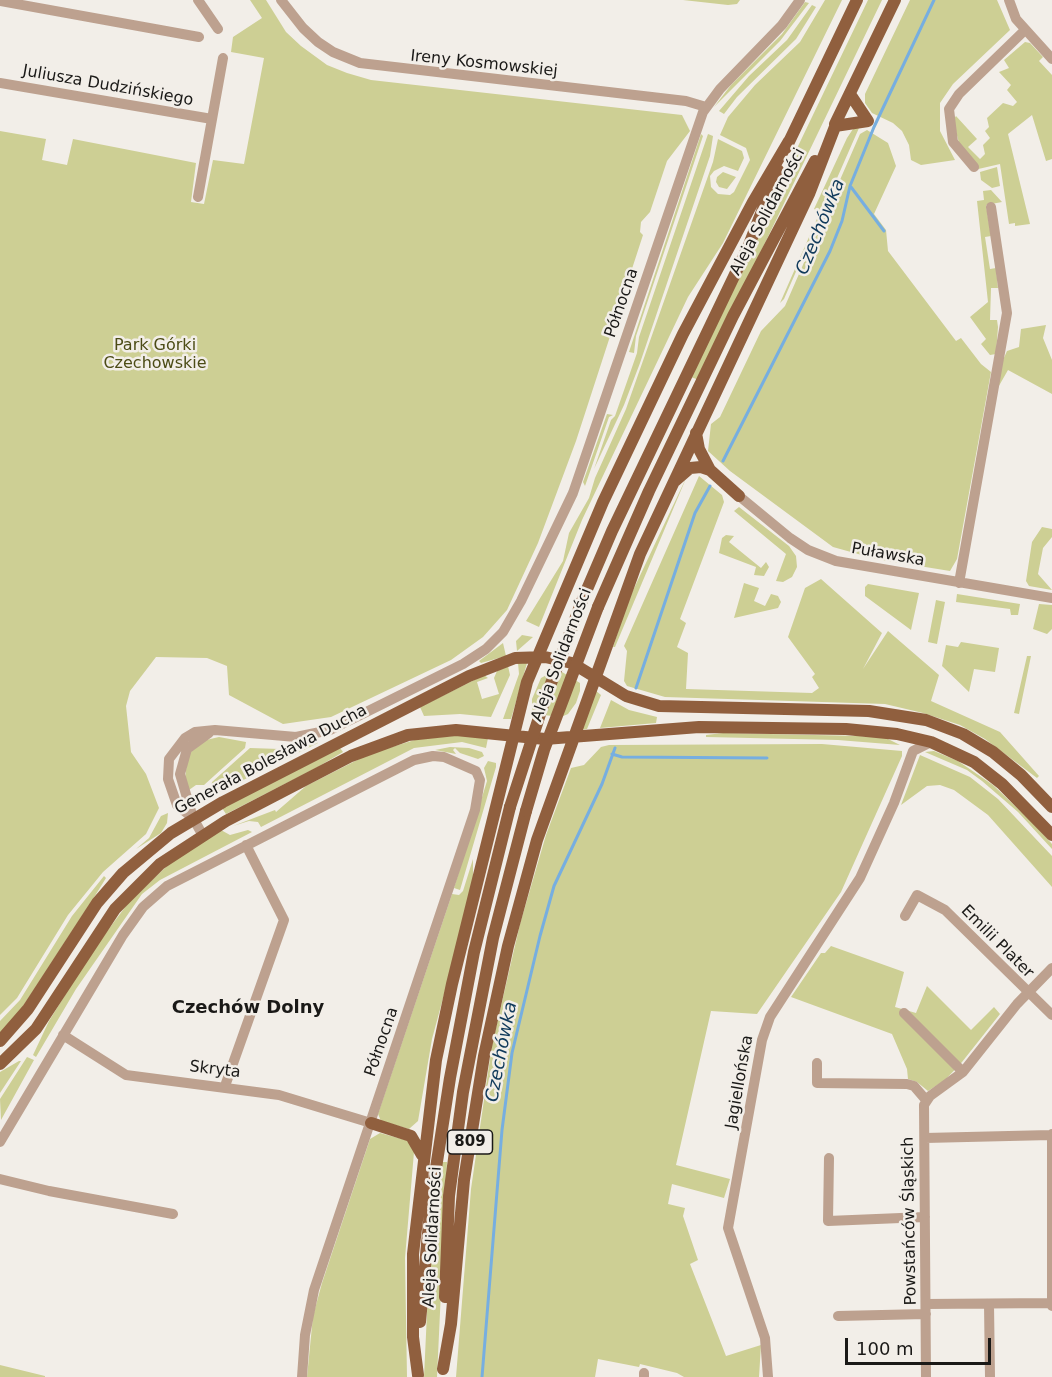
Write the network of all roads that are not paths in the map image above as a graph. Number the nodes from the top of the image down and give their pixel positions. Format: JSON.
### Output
{"nodes":[{"id":1,"x":198,"y":0,"type":"edge"},
{"id":2,"x":281,"y":0,"type":"edge"},
{"id":3,"x":800,"y":0,"type":"edge"},
{"id":4,"x":855,"y":0,"type":"edge"},
{"id":5,"x":895,"y":0,"type":"edge"},
{"id":6,"x":1008,"y":0,"type":"edge"},
{"id":7,"x":0,"y":2,"type":"edge"},
{"id":8,"x":218,"y":29,"type":"dead end"},
{"id":9,"x":1025,"y":30,"type":"junction"},
{"id":10,"x":200,"y":37,"type":"dead end"},
{"id":11,"x":222,"y":58,"type":"dead end"},
{"id":12,"x":1052,"y":59,"type":"edge"},
{"id":13,"x":0,"y":83,"type":"edge"},
{"id":14,"x":849,"y":94,"type":"junction"},
{"id":15,"x":706,"y":107,"type":"junction"},
{"id":16,"x":212,"y":119,"type":"junction"},
{"id":17,"x":836,"y":122,"type":"junction"},
{"id":18,"x":789,"y":141,"type":"junction"},
{"id":19,"x":974,"y":166,"type":"dead end"},
{"id":20,"x":198,"y":197,"type":"dead end"},
{"id":21,"x":991,"y":207,"type":"dead end"},
{"id":22,"x":696,"y":433,"type":"junction"},
{"id":23,"x":710,"y":470,"type":"junction"},
{"id":24,"x":670,"y":486,"type":"junction"},
{"id":25,"x":739,"y":496,"type":"joint"},
{"id":26,"x":959,"y":583,"type":"junction"},
{"id":27,"x":1052,"y":598,"type":"edge"},
{"id":28,"x":537,"y":657,"type":"junction"},
{"id":29,"x":594,"y":675,"type":"junction"},
{"id":30,"x":901,"y":734,"type":"junction"},
{"id":31,"x":515,"y":736,"type":"junction"},
{"id":32,"x":573,"y":736,"type":"junction"},
{"id":33,"x":931,"y":742,"type":"junction"},
{"id":34,"x":913,"y":751,"type":"junction"},
{"id":35,"x":1052,"y":807,"type":"edge"},
{"id":36,"x":193,"y":818,"type":"junction"},
{"id":37,"x":202,"y":834,"type":"junction"},
{"id":38,"x":1052,"y":835,"type":"edge"},
{"id":39,"x":246,"y":845,"type":"junction"},
{"id":40,"x":905,"y":916,"type":"dead end"},
{"id":41,"x":1052,"y":968,"type":"edge"},
{"id":42,"x":1028,"y":993,"type":"junction"},
{"id":43,"x":904,"y":1013,"type":"dead end"},
{"id":44,"x":1052,"y":1015,"type":"edge"},
{"id":45,"x":63,"y":1035,"type":"junction"},
{"id":46,"x":0,"y":1041,"type":"edge"},
{"id":47,"x":817,"y":1063,"type":"dead end"},
{"id":48,"x":0,"y":1065,"type":"edge"},
{"id":49,"x":963,"y":1072,"type":"junction"},
{"id":50,"x":225,"y":1086,"type":"junction"},
{"id":51,"x":926,"y":1100,"type":"junction"},
{"id":52,"x":429,"y":1111,"type":"junction"},
{"id":53,"x":371,"y":1123,"type":"junction"},
{"id":54,"x":405,"y":1134,"type":"junction"},
{"id":55,"x":1052,"y":1134,"type":"edge"},
{"id":56,"x":925,"y":1138,"type":"junction"},
{"id":57,"x":0,"y":1142,"type":"edge"},
{"id":58,"x":423,"y":1156,"type":"junction"},
{"id":59,"x":829,"y":1158,"type":"dead end"},
{"id":60,"x":0,"y":1179,"type":"edge"},
{"id":61,"x":173,"y":1214,"type":"dead end"},
{"id":62,"x":925,"y":1217,"type":"junction"},
{"id":63,"x":988,"y":1304,"type":"junction"},
{"id":64,"x":1052,"y":1305,"type":"edge"},
{"id":65,"x":926,"y":1309,"type":"junction"},
{"id":66,"x":838,"y":1316,"type":"dead end"},
{"id":67,"x":443,"y":1373,"type":"edge"},
{"id":68,"x":418,"y":1376,"type":"edge"},
{"id":69,"x":302,"y":1377,"type":"edge"},
{"id":70,"x":768,"y":1377,"type":"edge"},
{"id":71,"x":926,"y":1377,"type":"edge"},
{"id":72,"x":990,"y":1377,"type":"edge"}],
"edges":[{"from":1,"to":8,"type":"street"},
{"from":2,"to":15,"type":"street","name":"Ireny Kosmowskiej"},
{"from":3,"to":15,"type":"street","name":"Północna"},
{"from":4,"to":18,"type":"main road","name":"Aleja Solidarności"},
{"from":5,"to":14,"type":"main road","name":"Aleja Solidarności"},
{"from":6,"to":9,"type":"street"},
{"from":7,"to":10,"type":"street"},
{"from":9,"to":12,"type":"street"},
{"from":9,"to":19,"type":"street"},
{"from":11,"to":16,"type":"street"},
{"from":13,"to":16,"type":"street","name":"Juliusza Dudzińskiego"},
{"from":14,"to":17,"type":"main road","name":"Aleja Solidarności"},
{"from":14,"to":17,"type":"main road"},
{"from":15,"to":36,"type":"street","name":"Północna"},
{"from":16,"to":20,"type":"street"},
{"from":17,"to":22,"type":"main road"},
{"from":17,"to":67,"type":"main road","name":"Aleja Solidarności","bridge":true},
{"from":18,"to":28,"type":"main road"},
{"from":18,"to":68,"type":"main road","name":"Aleja Solidarności","bridge":true},
{"from":21,"to":26,"type":"street"},
{"from":22,"to":23,"type":"main road"},
{"from":22,"to":24,"type":"main road"},
{"from":23,"to":24,"type":"main road"},
{"from":23,"to":25,"type":"main road"},
{"from":24,"to":29,"type":"main road"},
{"from":25,"to":26,"type":"street","name":"Puławska"},
{"from":26,"to":27,"type":"street","name":"Puławska"},
{"from":28,"to":29,"type":"main road","name":"Generała Bolesława Ducha"},
{"from":28,"to":31,"type":"main road","number":"809"},
{"from":28,"to":36,"type":"main road","name":"Generała Bolesława Ducha"},
{"from":29,"to":32,"type":"main road","number":"809"},
{"from":29,"to":35,"type":"main road","name":"Generała Bolesława Ducha"},
{"from":30,"to":32,"type":"main road","name":"Generała Bolesława Ducha"},
{"from":30,"to":33,"type":"main road","name":"Generała Bolesława Ducha"},
{"from":30,"to":34,"type":"street"},
{"from":31,"to":32,"type":"main road","name":"Generała Bolesława Ducha"},
{"from":31,"to":37,"type":"main road","name":"Generała Bolesława Ducha"},
{"from":31,"to":52,"type":"main road","number":"809"},
{"from":32,"to":67,"type":"main road","number":"809"},
{"from":33,"to":34,"type":"street"},
{"from":33,"to":38,"type":"main road","name":"Generała Bolesława Ducha"},
{"from":34,"to":70,"type":"street","name":"Jagiellońska"},
{"from":36,"to":37,"type":"street","name":"Północna"},
{"from":36,"to":46,"type":"main road","name":"Generała Bolesława Ducha"},
{"from":37,"to":48,"type":"main road","name":"Generała Bolesława Ducha"},
{"from":39,"to":45,"type":"street"},
{"from":39,"to":50,"type":"street"},
{"from":39,"to":53,"type":"street","name":"Północna"},
{"from":40,"to":42,"type":"street","name":"Emilii Plater"},
{"from":41,"to":42,"type":"street"},
{"from":42,"to":44,"type":"street","name":"Emilii Plater"},
{"from":42,"to":49,"type":"street"},
{"from":43,"to":49,"type":"street"},
{"from":45,"to":50,"type":"street","name":"Skryta"},
{"from":45,"to":57,"type":"street"},
{"from":47,"to":51,"type":"street"},
{"from":49,"to":51,"type":"street"},
{"from":50,"to":53,"type":"street","name":"Skryta"},
{"from":51,"to":56,"type":"street","name":"Powstańców Śląskich"},
{"from":52,"to":54,"type":"main road"},
{"from":52,"to":58,"type":"main road","number":"809"},
{"from":53,"to":54,"type":"main road"},
{"from":53,"to":69,"type":"street","name":"Północna"},
{"from":54,"to":58,"type":"main road"},
{"from":55,"to":56,"type":"street"},
{"from":55,"to":64,"type":"street"},
{"from":56,"to":62,"type":"street","name":"Powstańców Śląskich"},
{"from":58,"to":68,"type":"main road","number":"809"},
{"from":59,"to":62,"type":"street"},
{"from":60,"to":61,"type":"street"},
{"from":62,"to":65,"type":"street","name":"Powstańców Śląskich"},
{"from":63,"to":64,"type":"street"},
{"from":63,"to":65,"type":"street"},
{"from":63,"to":72,"type":"street"},
{"from":65,"to":66,"type":"street"},
{"from":65,"to":71,"type":"street","name":"Powstańców Śląskich"}]}
